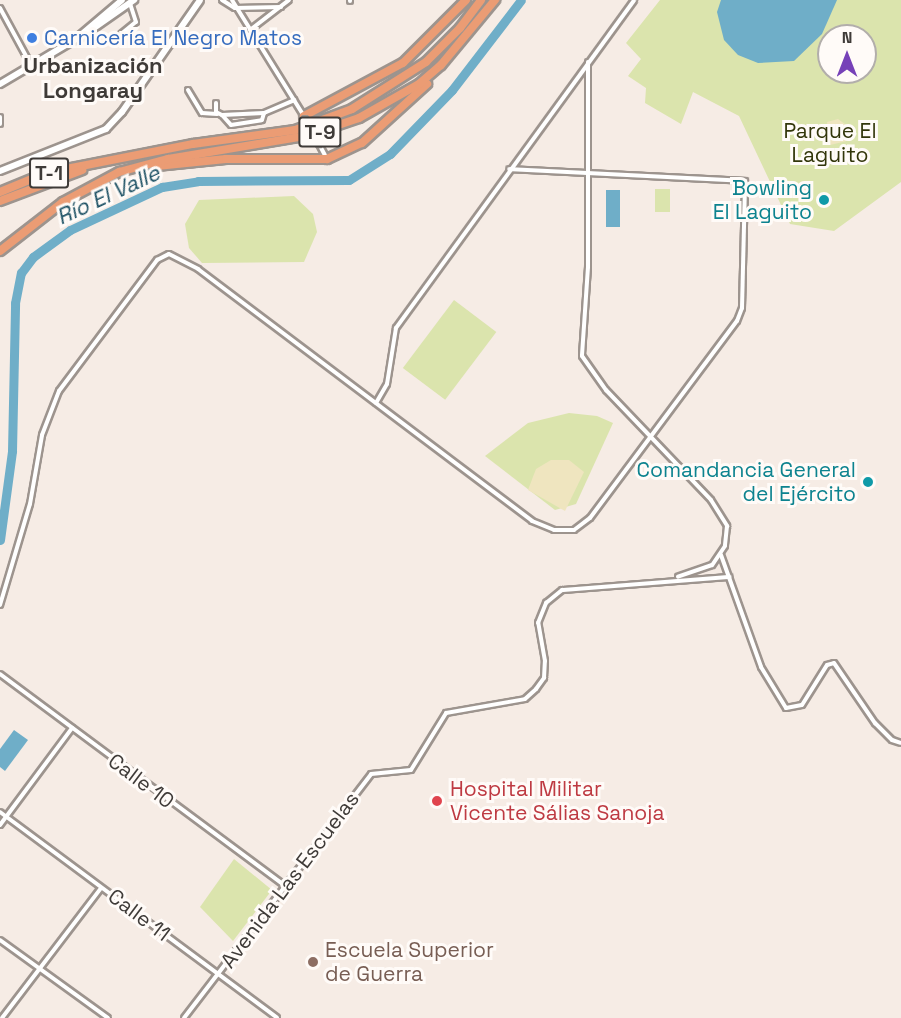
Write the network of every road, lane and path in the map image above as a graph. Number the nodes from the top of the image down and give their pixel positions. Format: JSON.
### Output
{"nodes":[{"id":1,"x":122,"y":0,"type":"edge"},
{"id":2,"x":200,"y":0,"type":"edge"},
{"id":3,"x":222,"y":0,"type":"edge"},
{"id":4,"x":232,"y":0,"type":"edge"},
{"id":5,"x":289,"y":0,"type":"edge"},
{"id":6,"x":466,"y":0,"type":"edge"},
{"id":7,"x":481,"y":0,"type":"edge"},
{"id":8,"x":495,"y":0,"type":"edge"},
{"id":9,"x":634,"y":0,"type":"edge"},
{"id":10,"x":132,"y":2,"type":"edge"},
{"id":11,"x":281,"y":7,"type":"junction"},
{"id":12,"x":0,"y":8,"type":"edge"},
{"id":13,"x":235,"y":8,"type":"junction"},
{"id":14,"x":476,"y":26,"type":"junction"},
{"id":15,"x":250,"y":30,"type":"junction"},
{"id":16,"x":121,"y":34,"type":"dead end"},
{"id":17,"x":76,"y":39,"type":"junction"},
{"id":18,"x":588,"y":62,"type":"junction"},
{"id":19,"x":32,"y":66,"type":"junction"},
{"id":20,"x":0,"y":84,"type":"edge"},
{"id":21,"x":188,"y":90,"type":"dead end"},
{"id":22,"x":294,"y":100,"type":"junction"},
{"id":23,"x":216,"y":103,"type":"dead end"},
{"id":24,"x":264,"y":113,"type":"junction"},
{"id":25,"x":220,"y":114,"type":"junction"},
{"id":26,"x":239,"y":114,"type":"junction"},
{"id":27,"x":0,"y":117,"type":"edge"},
{"id":28,"x":305,"y":118,"type":"junction"},
{"id":29,"x":0,"y":124,"type":"edge"},
{"id":30,"x":240,"y":124,"type":"junction"},
{"id":31,"x":327,"y":159,"type":"junction"},
{"id":32,"x":99,"y":162,"type":"junction"},
{"id":33,"x":131,"y":169,"type":"junction"},
{"id":34,"x":509,"y":169,"type":"junction"},
{"id":35,"x":0,"y":171,"type":"edge"},
{"id":36,"x":587,"y":174,"type":"junction"},
{"id":37,"x":0,"y":192,"type":"edge"},
{"id":38,"x":0,"y":201,"type":"edge"},
{"id":39,"x":0,"y":251,"type":"edge"},
{"id":40,"x":376,"y":403,"type":"junction"},
{"id":41,"x":652,"y":437,"type":"junction"},
{"id":42,"x":721,"y":555,"type":"junction"},
{"id":43,"x":729,"y":577,"type":"junction"},
{"id":44,"x":668,"y":579,"type":"junction"},
{"id":45,"x":0,"y":605,"type":"edge"},
{"id":46,"x":0,"y":674,"type":"edge"},
{"id":47,"x":72,"y":728,"type":"junction"},
{"id":48,"x":901,"y":743,"type":"edge"},
{"id":49,"x":0,"y":812,"type":"edge"},
{"id":50,"x":6,"y":817,"type":"junction"},
{"id":51,"x":0,"y":825,"type":"edge"},
{"id":52,"x":284,"y":885,"type":"junction"},
{"id":53,"x":101,"y":888,"type":"junction"},
{"id":54,"x":0,"y":940,"type":"edge"},
{"id":55,"x":40,"y":968,"type":"junction"},
{"id":56,"x":218,"y":974,"type":"junction"},
{"id":57,"x":2,"y":1018,"type":"edge"},
{"id":58,"x":108,"y":1018,"type":"edge"},
{"id":59,"x":184,"y":1018,"type":"edge"},
{"id":60,"x":278,"y":1018,"type":"edge"}],
"edges":[{"from":1,"to":17,"type":"main road"},
{"from":2,"to":35,"type":"main road"},
{"from":3,"to":13,"type":"street"},
{"from":4,"to":13,"type":"street"},
{"from":5,"to":11,"type":"street"},
{"from":6,"to":28,"type":"highway"},
{"from":7,"to":32,"type":"highway","number":"T-9"},
{"from":8,"to":14,"type":"highway","number":"T-9"},
{"from":9,"to":18,"type":"street"},
{"from":10,"to":16,"type":"street"},
{"from":10,"to":17,"type":"main road"},
{"from":11,"to":13,"type":"street"},
{"from":11,"to":15,"type":"street"},
{"from":12,"to":19,"type":"street"},
{"from":13,"to":15,"type":"street"},
{"from":14,"to":31,"type":"highway","number":"T-9"},
{"from":14,"to":33,"type":"highway","number":"T-9"},
{"from":15,"to":22,"type":"street"},
{"from":17,"to":19,"type":"main road"},
{"from":18,"to":34,"type":"street"},
{"from":18,"to":36,"type":"street"},
{"from":19,"to":20,"type":"main road"},
{"from":21,"to":25,"type":"street"},
{"from":22,"to":24,"type":"street"},
{"from":22,"to":28,"type":"street"},
{"from":23,"to":25,"type":"street"},
{"from":24,"to":26,"type":"street"},
{"from":24,"to":30,"type":"street"},
{"from":25,"to":26,"type":"street"},
{"from":25,"to":30,"type":"street"},
{"from":26,"to":30,"type":"street"},
{"from":27,"to":29,"type":"street"},
{"from":28,"to":31,"type":"street","bridge":true},
{"from":31,"to":33,"type":"highway"},
{"from":32,"to":37,"type":"highway","number":"T-1"},
{"from":32,"to":38,"type":"highway"},
{"from":33,"to":39,"type":"highway","number":"T-9"},
{"from":34,"to":36,"type":"street"},
{"from":34,"to":40,"type":"street"},
{"from":36,"to":41,"type":"street"},
{"from":36,"to":41,"type":"street"},
{"from":40,"to":41,"type":"street"},
{"from":40,"to":45,"type":"street"},
{"from":41,"to":42,"type":"street"},
{"from":42,"to":43,"type":"street"},
{"from":42,"to":44,"type":"street"},
{"from":43,"to":44,"type":"street"},
{"from":43,"to":48,"type":"street"},
{"from":44,"to":52,"type":"street","name":"Avenida Las Escuelas"},
{"from":46,"to":47,"type":"street","name":"Calle 10"},
{"from":47,"to":50,"type":"street"},
{"from":47,"to":52,"type":"street","name":"Calle 10"},
{"from":49,"to":50,"type":"street","name":"Calle 11"},
{"from":50,"to":51,"type":"street"},
{"from":50,"to":53,"type":"street","name":"Calle 11"},
{"from":52,"to":56,"type":"street","name":"Avenida Las Escuelas"},
{"from":53,"to":55,"type":"street"},
{"from":53,"to":56,"type":"street","name":"Calle 11"},
{"from":54,"to":55,"type":"street"},
{"from":55,"to":57,"type":"street"},
{"from":55,"to":58,"type":"street"},
{"from":56,"to":59,"type":"street","name":"Avenida Las Escuelas"},
{"from":56,"to":60,"type":"street","name":"Calle 11"}]}
